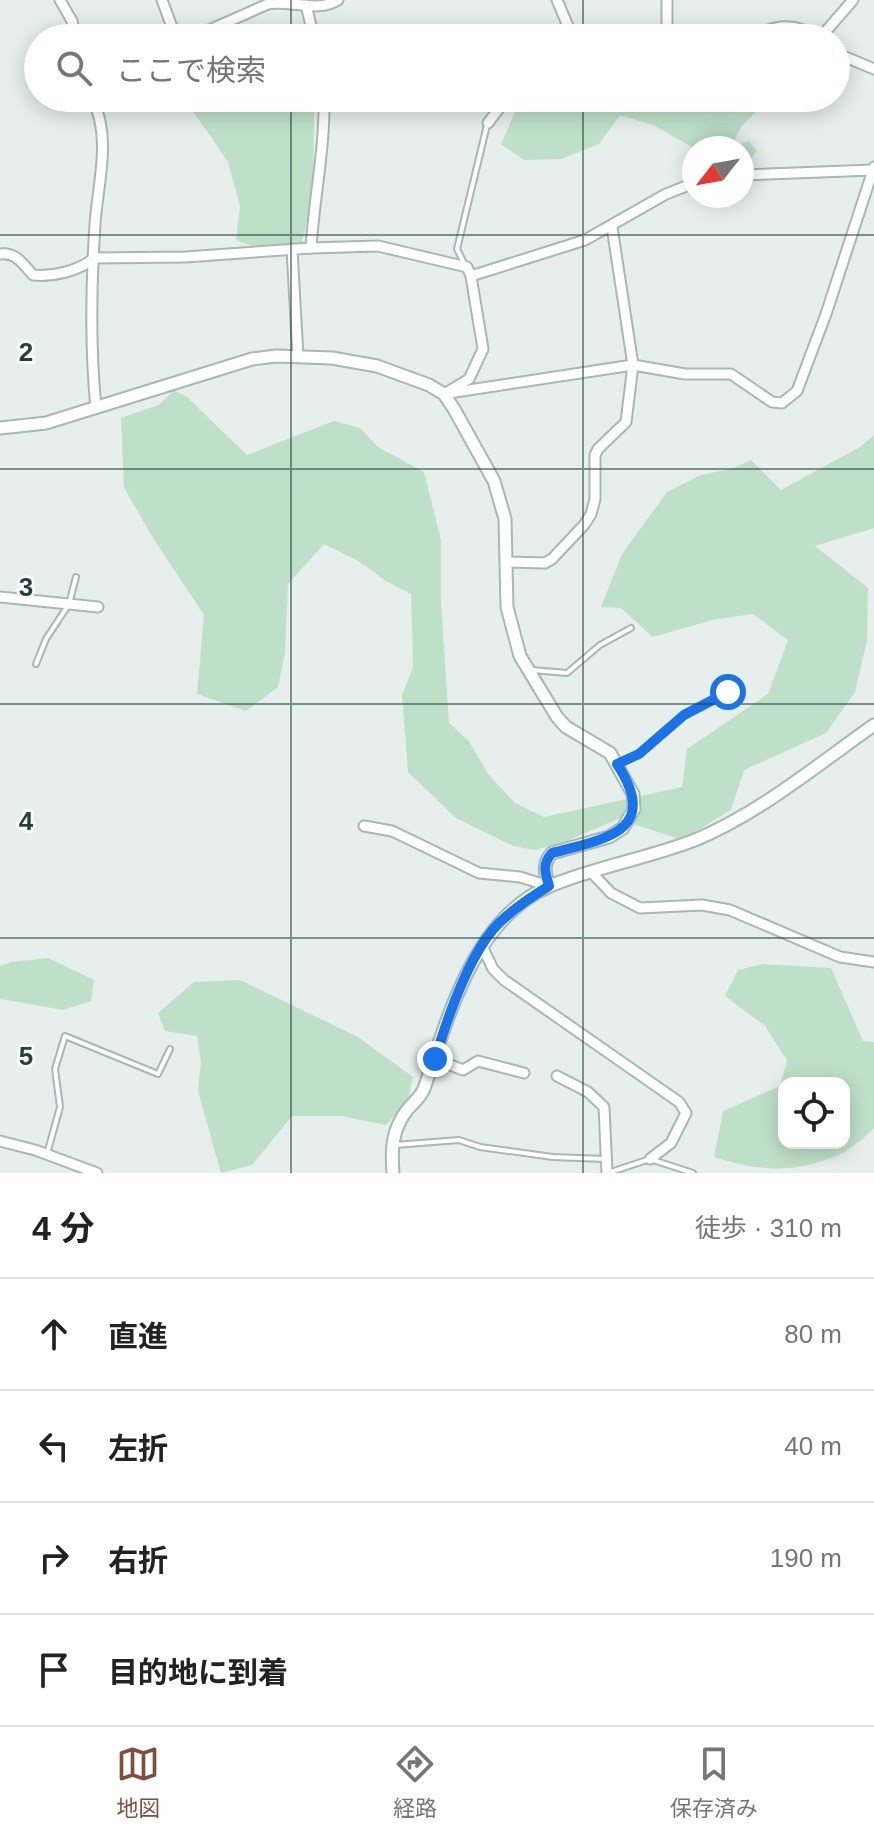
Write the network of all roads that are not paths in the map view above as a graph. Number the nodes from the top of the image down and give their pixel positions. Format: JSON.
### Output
{"nodes":[{"id":1,"x":60,"y":0,"type":"edge"},
{"id":2,"x":162,"y":0,"type":"edge"},
{"id":3,"x":338,"y":0,"type":"edge"},
{"id":4,"x":557,"y":0,"type":"edge"},
{"id":5,"x":667,"y":0,"type":"edge"},
{"id":6,"x":853,"y":0,"type":"edge"},
{"id":7,"x":306,"y":5,"type":"junction"},
{"id":8,"x":73,"y":24,"type":"edge"},
{"id":9,"x":171,"y":24,"type":"edge"},
{"id":10,"x":223,"y":24,"type":"edge"},
{"id":11,"x":311,"y":24,"type":"edge"},
{"id":12,"x":567,"y":24,"type":"edge"},
{"id":13,"x":667,"y":24,"type":"edge"},
{"id":14,"x":832,"y":24,"type":"edge"},
{"id":15,"x":850,"y":59,"type":"edge"},
{"id":16,"x":874,"y":69,"type":"edge"},
{"id":17,"x":97,"y":112,"type":"edge"},
{"id":18,"x":323,"y":112,"type":"edge"},
{"id":19,"x":496,"y":112,"type":"edge"},
{"id":20,"x":488,"y":123,"type":"joint"},
{"id":21,"x":873,"y":168,"type":"edge"},
{"id":22,"x":754,"y":174,"type":"edge"},
{"id":23,"x":682,"y":188,"type":"edge"},
{"id":24,"x":612,"y":227,"type":"junction"},
{"id":25,"x":311,"y":248,"type":"junction"},
{"id":26,"x":292,"y":249,"type":"junction"},
{"id":27,"x":0,"y":254,"type":"edge"},
{"id":28,"x":94,"y":258,"type":"junction"},
{"id":29,"x":469,"y":271,"type":"junction"},
{"id":30,"x":298,"y":357,"type":"junction"},
{"id":31,"x":633,"y":365,"type":"junction"},
{"id":32,"x":444,"y":394,"type":"junction"},
{"id":33,"x":96,"y":408,"type":"junction"},
{"id":34,"x":0,"y":428,"type":"edge"},
{"id":35,"x":506,"y":562,"type":"junction"},
{"id":36,"x":76,"y":577,"type":"dead end"},
{"id":37,"x":0,"y":597,"type":"edge"},
{"id":38,"x":69,"y":604,"type":"junction"},
{"id":39,"x":98,"y":607,"type":"dead end"},
{"id":40,"x":631,"y":628,"type":"dead end"},
{"id":41,"x":36,"y":664,"type":"dead end"},
{"id":42,"x":528,"y":670,"type":"junction"},
{"id":43,"x":728,"y":692,"type":"dead end"},
{"id":44,"x":874,"y":725,"type":"edge"},
{"id":45,"x":617,"y":764,"type":"junction"},
{"id":46,"x":364,"y":826,"type":"dead end"},
{"id":47,"x":592,"y":873,"type":"junction"},
{"id":48,"x":549,"y":886,"type":"junction"},
{"id":49,"x":482,"y":946,"type":"junction"},
{"id":50,"x":874,"y":962,"type":"edge"},
{"id":51,"x":170,"y":1049,"type":"dead end"},
{"id":52,"x":435,"y":1059,"type":"junction"},
{"id":53,"x":524,"y":1073,"type":"dead end"},
{"id":54,"x":557,"y":1076,"type":"dead end"},
{"id":55,"x":0,"y":1141,"type":"edge"},
{"id":56,"x":392,"y":1146,"type":"junction"},
{"id":57,"x":47,"y":1154,"type":"junction"},
{"id":58,"x":606,"y":1159,"type":"junction"},
{"id":59,"x":650,"y":1159,"type":"junction"},
{"id":60,"x":97,"y":1173,"type":"edge"},
{"id":61,"x":393,"y":1173,"type":"edge"},
{"id":62,"x":607,"y":1173,"type":"edge"},
{"id":63,"x":693,"y":1173,"type":"edge"}],
"edges":[{"from":1,"to":8,"type":"street"},
{"from":2,"to":9,"type":"street"},
{"from":3,"to":7,"type":"street"},
{"from":4,"to":12,"type":"street"},
{"from":5,"to":13,"type":"street"},
{"from":6,"to":14,"type":"street"},
{"from":7,"to":10,"type":"street"},
{"from":7,"to":11,"type":"street"},
{"from":15,"to":16,"type":"street"},
{"from":17,"to":28,"type":"street"},
{"from":18,"to":25,"type":"street"},
{"from":19,"to":20,"type":"street"},
{"from":20,"to":29,"type":"lane"},
{"from":21,"to":22,"type":"street"},
{"from":21,"to":31,"type":"street"},
{"from":23,"to":24,"type":"street"},
{"from":24,"to":29,"type":"street"},
{"from":24,"to":31,"type":"street"},
{"from":25,"to":26,"type":"street"},
{"from":25,"to":29,"type":"street"},
{"from":26,"to":28,"type":"street"},
{"from":26,"to":30,"type":"street"},
{"from":27,"to":28,"type":"street"},
{"from":28,"to":33,"type":"street"},
{"from":29,"to":32,"type":"street"},
{"from":30,"to":32,"type":"street"},
{"from":30,"to":33,"type":"street"},
{"from":31,"to":32,"type":"street"},
{"from":31,"to":35,"type":"street"},
{"from":32,"to":35,"type":"street"},
{"from":33,"to":34,"type":"street"},
{"from":35,"to":42,"type":"street"},
{"from":36,"to":38,"type":"lane"},
{"from":37,"to":38,"type":"street"},
{"from":38,"to":39,"type":"street"},
{"from":38,"to":41,"type":"lane"},
{"from":40,"to":42,"type":"lane"},
{"from":42,"to":45,"type":"street"},
{"from":43,"to":45,"type":"lane"},
{"from":44,"to":47,"type":"street"},
{"from":45,"to":48,"type":"street"},
{"from":46,"to":48,"type":"street"},
{"from":47,"to":48,"type":"street"},
{"from":47,"to":50,"type":"street"},
{"from":48,"to":49,"type":"street"},
{"from":49,"to":52,"type":"street"},
{"from":49,"to":59,"type":"street"},
{"from":51,"to":57,"type":"lane"},
{"from":52,"to":53,"type":"street"},
{"from":52,"to":56,"type":"street"},
{"from":54,"to":58,"type":"street"},
{"from":55,"to":57,"type":"street"},
{"from":56,"to":58,"type":"lane"},
{"from":56,"to":61,"type":"street"},
{"from":57,"to":60,"type":"street"},
{"from":58,"to":62,"type":"street"},
{"from":59,"to":62,"type":"lane"},
{"from":59,"to":63,"type":"lane"}]}
